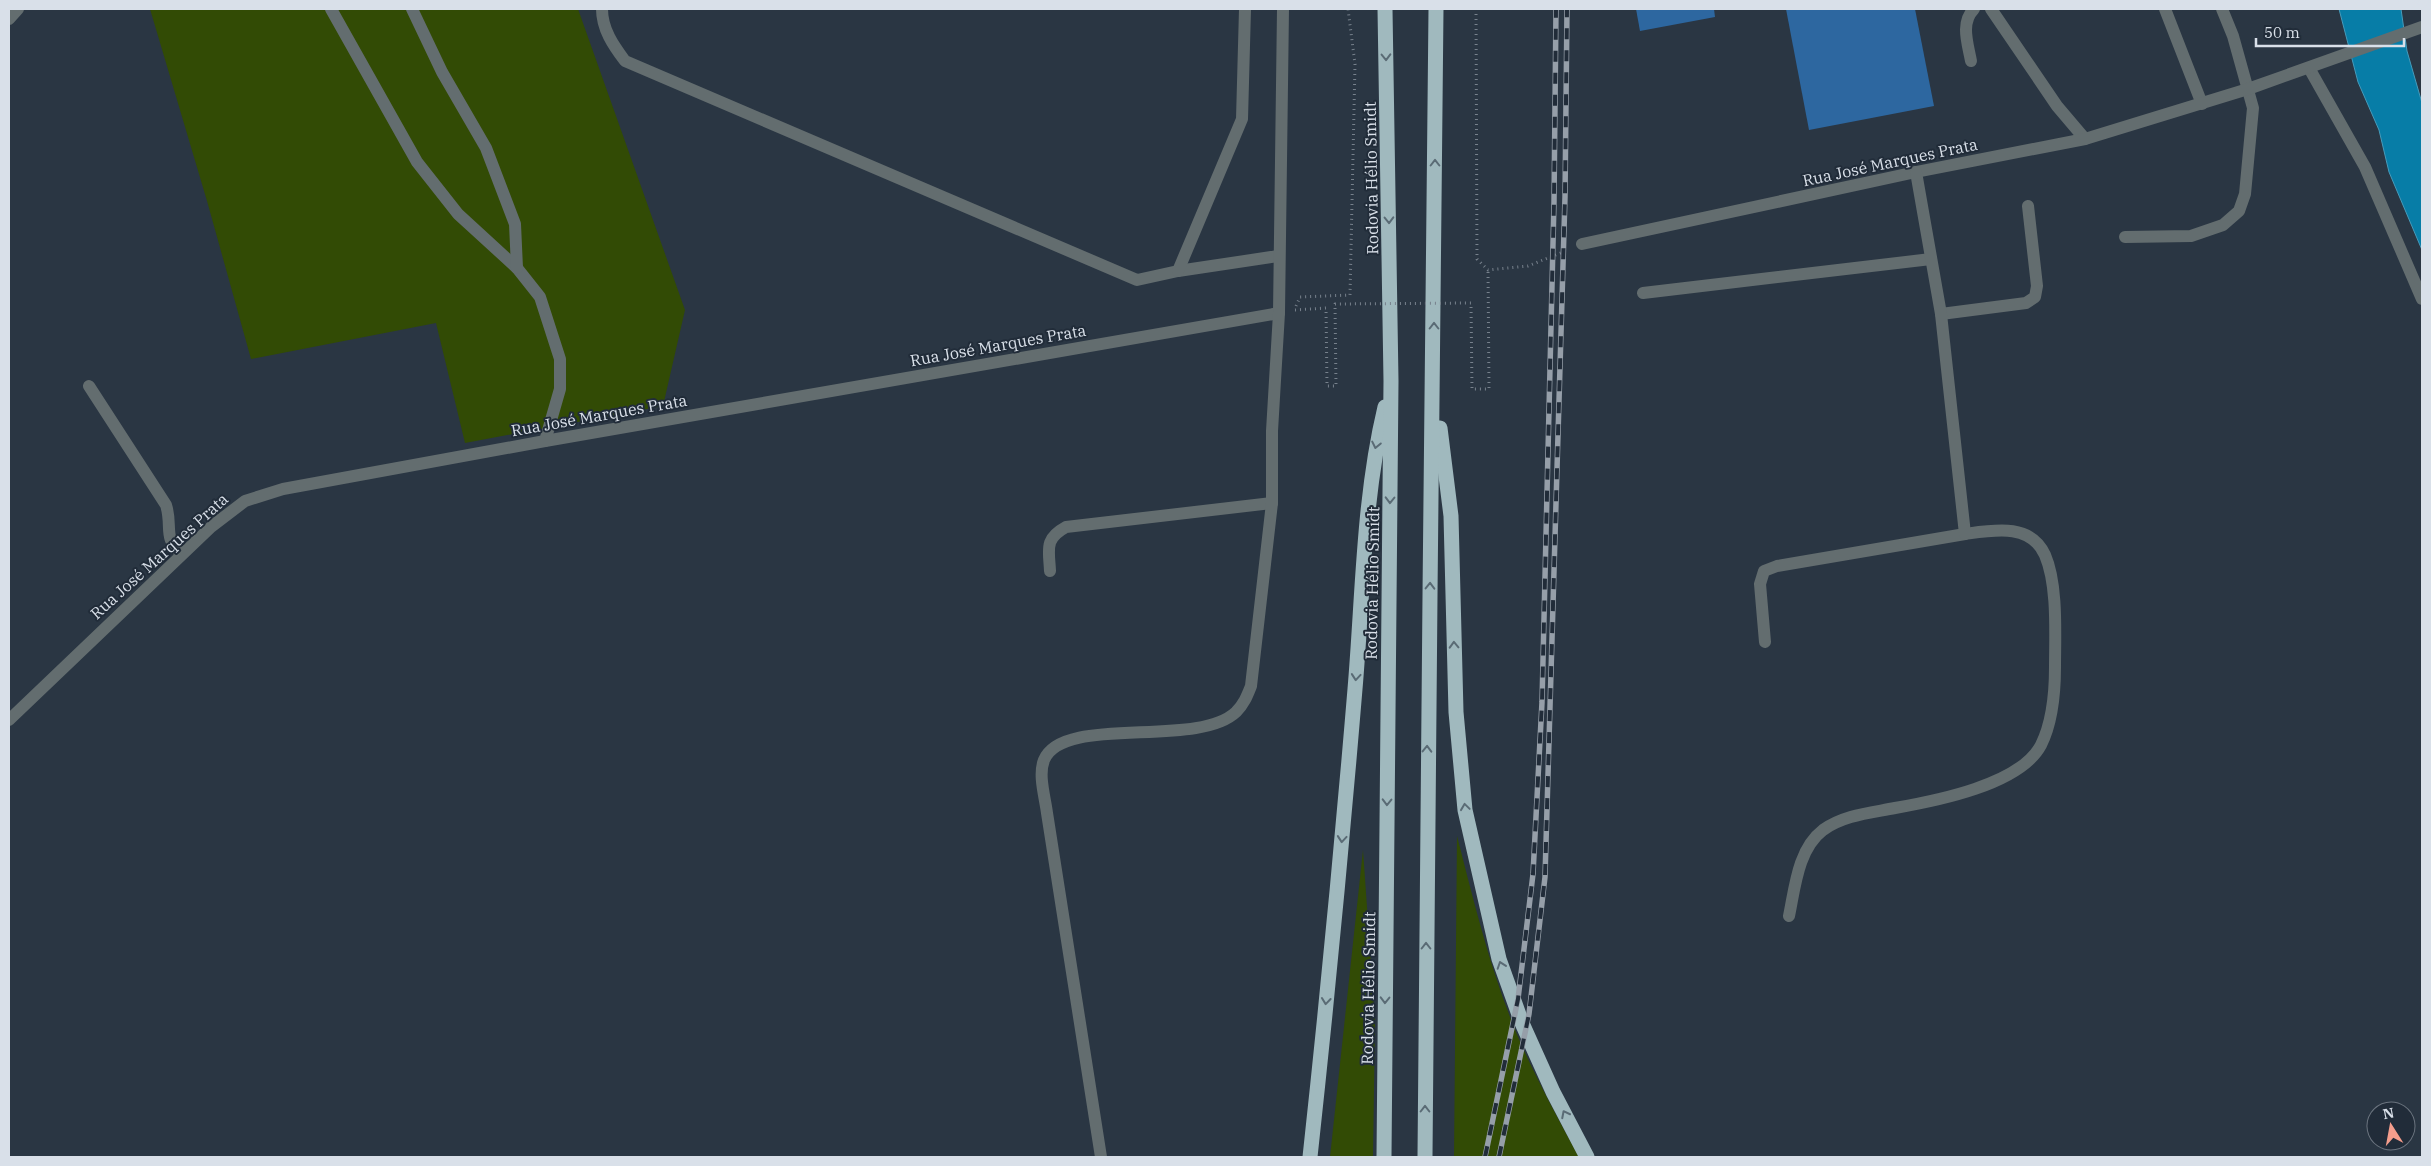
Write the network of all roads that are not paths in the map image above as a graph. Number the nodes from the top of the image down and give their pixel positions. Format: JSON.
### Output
{"nodes":[{"id":1,"x":18,"y":9,"type":"edge"},
{"id":2,"x":331,"y":9,"type":"edge"},
{"id":3,"x":412,"y":9,"type":"edge"},
{"id":4,"x":602,"y":9,"type":"edge"},
{"id":5,"x":1245,"y":9,"type":"edge"},
{"id":6,"x":1284,"y":9,"type":"edge"},
{"id":7,"x":1386,"y":9,"type":"edge"},
{"id":8,"x":1436,"y":9,"type":"edge"},
{"id":9,"x":1974,"y":9,"type":"edge"},
{"id":10,"x":1991,"y":9,"type":"edge"},
{"id":11,"x":2164,"y":9,"type":"edge"},
{"id":12,"x":2222,"y":9,"type":"edge"},
{"id":13,"x":9,"y":19,"type":"edge"},
{"id":14,"x":2422,"y":27,"type":"edge"},
{"id":15,"x":1971,"y":61,"type":"dead end"},
{"id":16,"x":2309,"y":68,"type":"junction"},
{"id":17,"x":2248,"y":89,"type":"junction"},
{"id":18,"x":2202,"y":104,"type":"junction"},
{"id":19,"x":2085,"y":139,"type":"junction"},
{"id":20,"x":1916,"y":172,"type":"junction"},
{"id":21,"x":2028,"y":206,"type":"dead end"},
{"id":22,"x":2126,"y":236,"type":"dead end"},
{"id":23,"x":1582,"y":244,"type":"road end"},
{"id":24,"x":1278,"y":256,"type":"junction"},
{"id":25,"x":1931,"y":259,"type":"junction"},
{"id":26,"x":517,"y":268,"type":"junction"},
{"id":27,"x":1178,"y":271,"type":"junction"},
{"id":28,"x":1643,"y":293,"type":"dead end"},
{"id":29,"x":2422,"y":299,"type":"edge"},
{"id":30,"x":1278,"y":313,"type":"junction"},
{"id":31,"x":1941,"y":314,"type":"junction"},
{"id":32,"x":1433,"y":374,"type":"junction"},
{"id":33,"x":1391,"y":381,"type":"junction"},
{"id":34,"x":89,"y":386,"type":"dead end"},
{"id":35,"x":545,"y":441,"type":"junction"},
{"id":36,"x":1272,"y":503,"type":"junction"},
{"id":37,"x":1965,"y":534,"type":"junction"},
{"id":38,"x":182,"y":554,"type":"junction"},
{"id":39,"x":1050,"y":572,"type":"dead end"},
{"id":40,"x":1766,"y":642,"type":"dead end"},
{"id":41,"x":9,"y":720,"type":"edge"},
{"id":42,"x":1789,"y":916,"type":"dead end"},
{"id":43,"x":1101,"y":1157,"type":"edge"},
{"id":44,"x":1310,"y":1157,"type":"edge"},
{"id":45,"x":1384,"y":1157,"type":"edge"},
{"id":46,"x":1425,"y":1157,"type":"edge"},
{"id":47,"x":1587,"y":1157,"type":"edge"}],
"edges":[{"from":1,"to":13,"type":"lane"},
{"from":2,"to":26,"type":"lane"},
{"from":3,"to":26,"type":"lane"},
{"from":4,"to":27,"type":"lane"},
{"from":5,"to":27,"type":"lane"},
{"from":6,"to":24,"type":"lane"},
{"from":7,"to":33,"type":"highway","name":"Rodovia Hélio Smidt","one_way":true},
{"from":32,"to":8,"type":"highway","one_way":true},
{"from":9,"to":15,"type":"lane"},
{"from":10,"to":19,"type":"lane"},
{"from":11,"to":18,"type":"lane"},
{"from":12,"to":17,"type":"lane"},
{"from":14,"to":16,"type":"lane","name":"Rua José Marques Prata"},
{"from":16,"to":17,"type":"lane","name":"Rua José Marques Prata"},
{"from":16,"to":29,"type":"lane"},
{"from":17,"to":18,"type":"lane","name":"Rua José Marques Prata"},
{"from":17,"to":22,"type":"lane"},
{"from":18,"to":19,"type":"lane","name":"Rua José Marques Prata"},
{"from":19,"to":20,"type":"lane","name":"Rua José Marques Prata"},
{"from":20,"to":23,"type":"lane","name":"Rua José Marques Prata"},
{"from":20,"to":25,"type":"lane"},
{"from":21,"to":31,"type":"lane"},
{"from":24,"to":27,"type":"lane"},
{"from":24,"to":30,"type":"lane"},
{"from":25,"to":28,"type":"lane"},
{"from":25,"to":31,"type":"lane"},
{"from":26,"to":35,"type":"lane"},
{"from":30,"to":35,"type":"lane","name":"Rua José Marques Prata"},
{"from":30,"to":36,"type":"lane"},
{"from":31,"to":37,"type":"lane"},
{"from":46,"to":32,"type":"highway","one_way":true},
{"from":47,"to":32,"type":"highway","one_way":true},
{"from":33,"to":44,"type":"highway","one_way":true},
{"from":33,"to":45,"type":"highway","name":"Rodovia Hélio Smidt","one_way":true},
{"from":34,"to":38,"type":"lane"},
{"from":35,"to":38,"type":"lane","name":"Rua José Marques Prata"},
{"from":36,"to":39,"type":"lane"},
{"from":36,"to":43,"type":"lane"},
{"from":37,"to":40,"type":"lane"},
{"from":37,"to":42,"type":"lane"},
{"from":38,"to":41,"type":"lane","name":"Rua José Marques Prata"}]}
